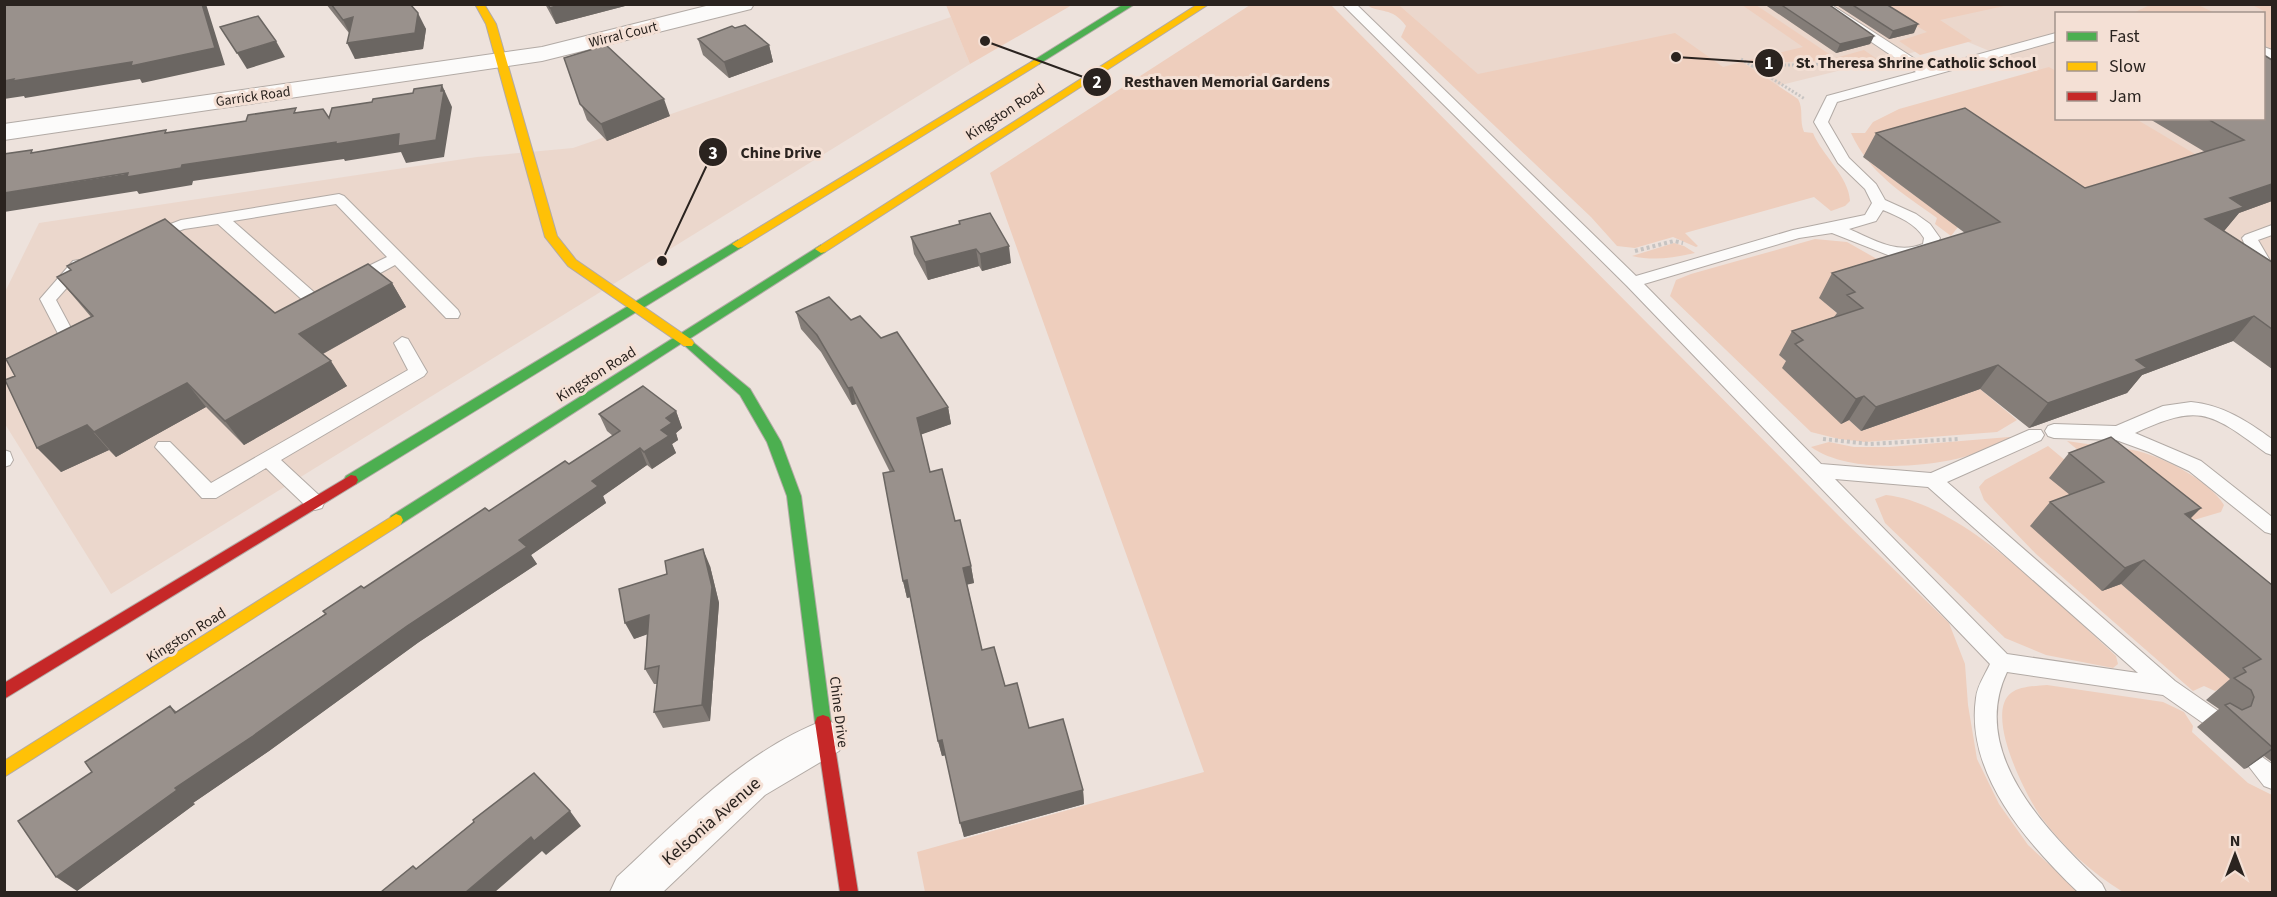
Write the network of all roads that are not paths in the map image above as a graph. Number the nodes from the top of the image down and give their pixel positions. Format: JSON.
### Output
{"nodes":[{"id":1,"x":479,"y":4,"type":"edge"},
{"id":2,"x":743,"y":4,"type":"edge"},
{"id":3,"x":1131,"y":4,"type":"edge"},
{"id":4,"x":1205,"y":4,"type":"edge"},
{"id":5,"x":1348,"y":4,"type":"edge"},
{"id":6,"x":1821,"y":4,"type":"edge"},
{"id":7,"x":2055,"y":37,"type":"edge"},
{"id":8,"x":502,"y":60,"type":"junction"},
{"id":9,"x":1927,"y":73,"type":"junction"},
{"id":10,"x":4,"y":132,"type":"edge"},
{"id":11,"x":1879,"y":203,"type":"junction"},
{"id":12,"x":222,"y":219,"type":"junction"},
{"id":13,"x":1833,"y":228,"type":"junction"},
{"id":14,"x":2272,"y":230,"type":"edge"},
{"id":15,"x":138,"y":242,"type":"edge"},
{"id":16,"x":96,"y":258,"type":"edge"},
{"id":17,"x":397,"y":258,"type":"junction"},
{"id":18,"x":2272,"y":272,"type":"edge"},
{"id":19,"x":1633,"y":282,"type":"junction"},
{"id":20,"x":636,"y":306,"type":"junction"},
{"id":21,"x":452,"y":314,"type":"dead end"},
{"id":22,"x":682,"y":339,"type":"junction"},
{"id":23,"x":71,"y":343,"type":"edge"},
{"id":24,"x":402,"y":343,"type":"dead end"},
{"id":25,"x":2054,"y":431,"type":"dead end"},
{"id":26,"x":2117,"y":433,"type":"junction"},
{"id":27,"x":2035,"y":435,"type":"dead end"},
{"id":28,"x":164,"y":447,"type":"dead end"},
{"id":29,"x":2272,"y":448,"type":"edge"},
{"id":30,"x":268,"y":459,"type":"junction"},
{"id":31,"x":1820,"y":471,"type":"junction"},
{"id":32,"x":1933,"y":480,"type":"junction"},
{"id":33,"x":315,"y":502,"type":"junction"},
{"id":34,"x":2272,"y":527,"type":"edge"},
{"id":35,"x":2001,"y":662,"type":"junction"},
{"id":36,"x":2168,"y":687,"type":"junction"},
{"id":37,"x":4,"y":692,"type":"edge"},
{"id":38,"x":2213,"y":720,"type":"dead end"},
{"id":39,"x":825,"y":738,"type":"junction"},
{"id":40,"x":4,"y":770,"type":"edge"},
{"id":41,"x":632,"y":892,"type":"edge"},
{"id":42,"x":849,"y":892,"type":"edge"},
{"id":43,"x":2094,"y":892,"type":"edge"}],
"edges":[{"from":1,"to":8,"type":"main road","name":"Chine Drive"},
{"from":2,"to":8,"type":"street","name":"Wirral Court"},
{"from":3,"to":20,"type":"main road","name":"Kingston Road"},
{"from":4,"to":22,"type":"main road","name":"Kingston Road"},
{"from":5,"to":19,"type":"lane"},
{"from":6,"to":9,"type":"lane"},
{"from":7,"to":9,"type":"lane"},
{"from":8,"to":10,"type":"street","name":"Garrick Road"},
{"from":8,"to":20,"type":"main road","name":"Chine Drive"},
{"from":9,"to":11,"type":"lane"},
{"from":11,"to":13,"type":"lane"},
{"from":11,"to":13,"type":"lane"},
{"from":12,"to":15,"type":"lane"},
{"from":12,"to":17,"type":"lane"},
{"from":12,"to":17,"type":"lane"},
{"from":13,"to":19,"type":"lane"},
{"from":14,"to":18,"type":"lane"},
{"from":16,"to":23,"type":"lane"},
{"from":17,"to":21,"type":"lane"},
{"from":19,"to":31,"type":"lane"},
{"from":20,"to":22,"type":"main road","name":"Chine Drive"},
{"from":20,"to":33,"type":"main road","name":"Kingston Road"},
{"from":22,"to":39,"type":"main road","name":"Chine Drive"},
{"from":22,"to":40,"type":"main road","name":"Kingston Road"},
{"from":24,"to":30,"type":"lane"},
{"from":25,"to":26,"type":"lane"},
{"from":26,"to":29,"type":"lane"},
{"from":26,"to":34,"type":"lane"},
{"from":27,"to":32,"type":"lane"},
{"from":28,"to":30,"type":"lane"},
{"from":30,"to":33,"type":"lane"},
{"from":31,"to":32,"type":"lane"},
{"from":31,"to":35,"type":"lane"},
{"from":32,"to":36,"type":"lane"},
{"from":33,"to":37,"type":"main road","name":"Kingston Road"},
{"from":35,"to":36,"type":"lane"},
{"from":35,"to":43,"type":"lane"},
{"from":36,"to":38,"type":"lane"},
{"from":39,"to":41,"type":"street","name":"Kelsonia Avenue"},
{"from":39,"to":42,"type":"main road","name":"Chine Drive"}]}
